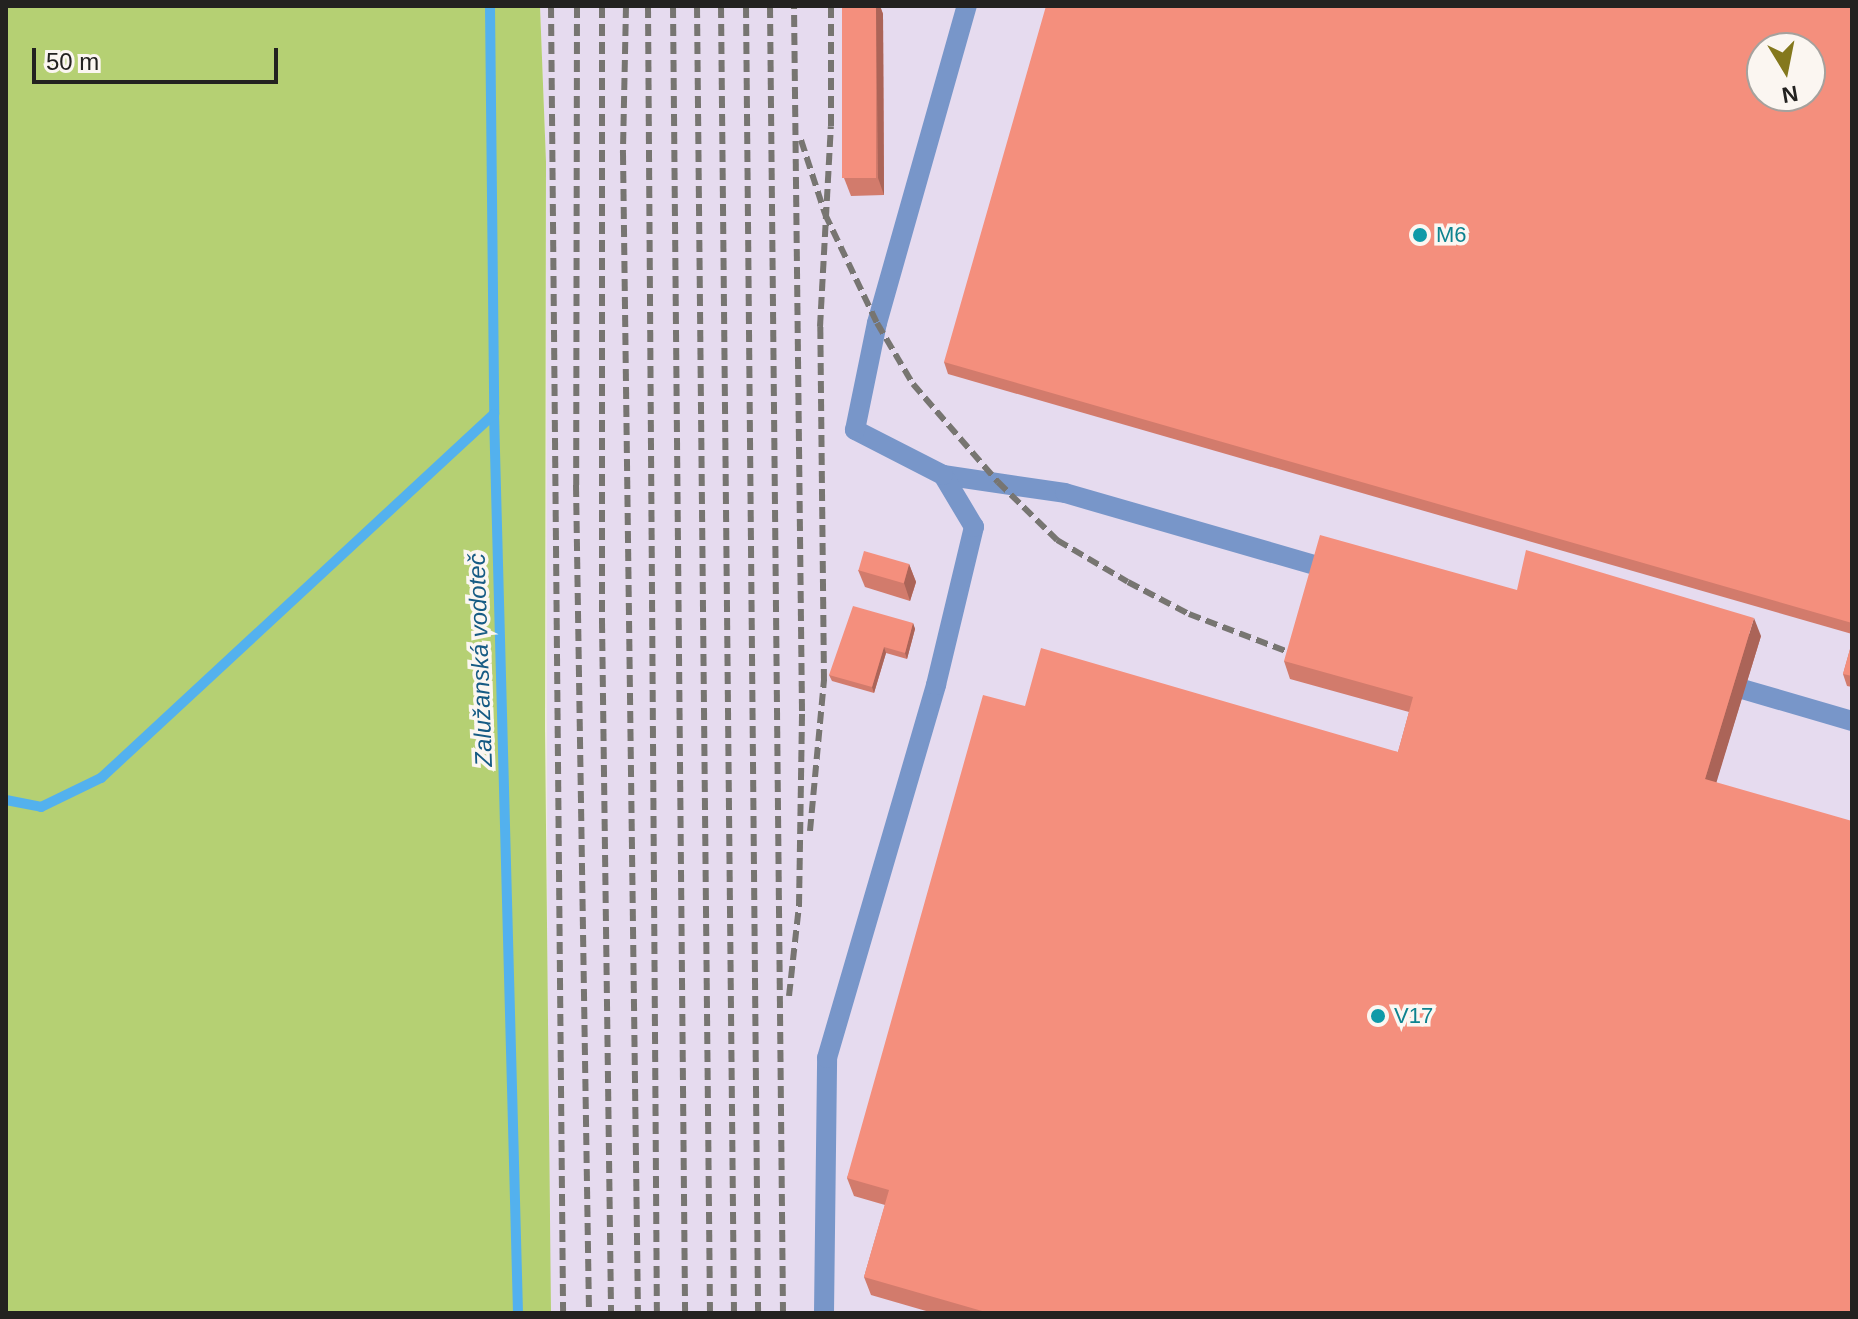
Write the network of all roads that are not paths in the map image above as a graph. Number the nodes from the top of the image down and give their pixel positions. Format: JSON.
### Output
{"nodes":[{"id":1,"x":967,"y":6,"type":"edge"},
{"id":2,"x":943,"y":475,"type":"junction"},
{"id":3,"x":1353,"y":576,"type":"edge"},
{"id":4,"x":1701,"y":677,"type":"edge"},
{"id":5,"x":1852,"y":721,"type":"edge"},
{"id":6,"x":824,"y":1313,"type":"edge"}],
"edges":[{"from":1,"to":2,"type":"lane"},
{"from":2,"to":3,"type":"lane"},
{"from":2,"to":6,"type":"lane"},
{"from":4,"to":5,"type":"lane"}]}
